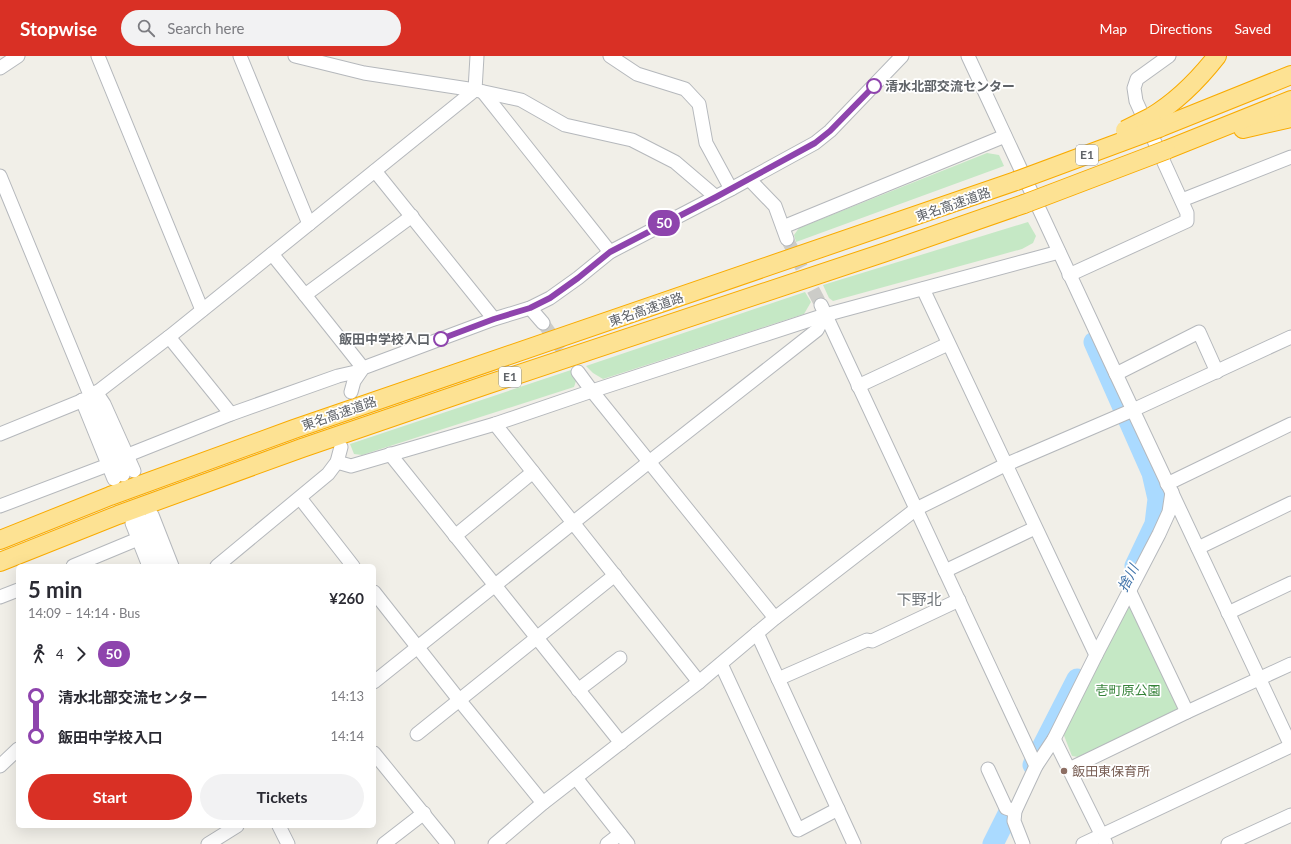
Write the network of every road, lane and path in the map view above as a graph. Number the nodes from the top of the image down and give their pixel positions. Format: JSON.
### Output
{"nodes":[{"id":1,"x":18,"y":56,"type":"edge"},
{"id":2,"x":98,"y":56,"type":"edge"},
{"id":3,"x":240,"y":56,"type":"edge"},
{"id":4,"x":295,"y":56,"type":"edge"},
{"id":5,"x":477,"y":56,"type":"edge"},
{"id":6,"x":610,"y":56,"type":"edge"},
{"id":7,"x":902,"y":56,"type":"edge"},
{"id":8,"x":968,"y":56,"type":"edge"},
{"id":9,"x":1169,"y":56,"type":"edge"},
{"id":10,"x":1217,"y":56,"type":"edge"},
{"id":11,"x":0,"y":68,"type":"edge"},
{"id":12,"x":1291,"y":75,"type":"edge"},
{"id":13,"x":479,"y":91,"type":"junction"},
{"id":14,"x":1291,"y":100,"type":"edge"},
{"id":15,"x":1291,"y":118,"type":"edge"},
{"id":16,"x":1155,"y":123,"type":"junction"},
{"id":17,"x":1005,"y":136,"type":"junction"},
{"id":18,"x":1166,"y":150,"type":"junction"},
{"id":19,"x":1291,"y":157,"type":"edge"},
{"id":20,"x":375,"y":171,"type":"junction"},
{"id":21,"x":0,"y":176,"type":"edge"},
{"id":22,"x":749,"y":179,"type":"junction"},
{"id":23,"x":731,"y":189,"type":"junction"},
{"id":24,"x":716,"y":197,"type":"junction"},
{"id":25,"x":1182,"y":200,"type":"junction"},
{"id":26,"x":412,"y":216,"type":"junction"},
{"id":27,"x":309,"y":224,"type":"junction"},
{"id":28,"x":610,"y":252,"type":"junction"},
{"id":29,"x":1059,"y":252,"type":"junction"},
{"id":30,"x":272,"y":254,"type":"junction"},
{"id":31,"x":1070,"y":275,"type":"junction"},
{"id":32,"x":923,"y":290,"type":"junction"},
{"id":33,"x":306,"y":294,"type":"junction"},
{"id":34,"x":530,"y":308,"type":"junction"},
{"id":35,"x":202,"y":310,"type":"junction"},
{"id":36,"x":823,"y":310,"type":"junction"},
{"id":37,"x":494,"y":319,"type":"junction"},
{"id":38,"x":543,"y":323,"type":"tunnel mouth"},
{"id":39,"x":1291,"y":336,"type":"edge"},
{"id":40,"x":169,"y":337,"type":"junction"},
{"id":41,"x":948,"y":344,"type":"junction"},
{"id":42,"x":361,"y":370,"type":"junction"},
{"id":43,"x":578,"y":372,"type":"tunnel mouth"},
{"id":44,"x":1218,"y":372,"type":"junction"},
{"id":45,"x":1116,"y":374,"type":"junction"},
{"id":46,"x":858,"y":386,"type":"junction"},
{"id":47,"x":592,"y":391,"type":"junction"},
{"id":48,"x":351,"y":392,"type":"dead end"},
{"id":49,"x":90,"y":396,"type":"junction"},
{"id":50,"x":1132,"y":410,"type":"junction"},
{"id":51,"x":231,"y":414,"type":"junction"},
{"id":52,"x":495,"y":424,"type":"junction"},
{"id":53,"x":1291,"y":424,"type":"edge"},
{"id":54,"x":0,"y":434,"type":"edge"},
{"id":55,"x":342,"y":447,"type":"dead end"},
{"id":56,"x":390,"y":454,"type":"junction"},
{"id":57,"x":128,"y":455,"type":"junction"},
{"id":58,"x":337,"y":462,"type":"junction"},
{"id":59,"x":649,"y":462,"type":"junction"},
{"id":60,"x":108,"y":465,"type":"junction"},
{"id":61,"x":1005,"y":465,"type":"junction"},
{"id":62,"x":533,"y":472,"type":"junction"},
{"id":63,"x":124,"y":475,"type":"junction"},
{"id":64,"x":1170,"y":488,"type":"junction"},
{"id":65,"x":300,"y":498,"type":"junction"},
{"id":66,"x":1291,"y":503,"type":"edge"},
{"id":67,"x":0,"y":506,"type":"edge"},
{"id":68,"x":916,"y":509,"type":"junction"},
{"id":69,"x":142,"y":519,"type":"junction"},
{"id":70,"x":574,"y":523,"type":"junction"},
{"id":71,"x":1035,"y":528,"type":"junction"},
{"id":72,"x":455,"y":536,"type":"junction"},
{"id":73,"x":138,"y":539,"type":"junction"},
{"id":74,"x":0,"y":540,"type":"edge"},
{"id":75,"x":1198,"y":548,"type":"junction"},
{"id":76,"x":0,"y":562,"type":"edge"},
{"id":77,"x":346,"y":563,"type":"edge"},
{"id":78,"x":78,"y":564,"type":"edge"},
{"id":79,"x":148,"y":564,"type":"edge"},
{"id":80,"x":160,"y":564,"type":"edge"},
{"id":81,"x":171,"y":564,"type":"edge"},
{"id":82,"x":222,"y":564,"type":"edge"},
{"id":83,"x":945,"y":571,"type":"junction"},
{"id":84,"x":615,"y":575,"type":"junction"},
{"id":85,"x":1291,"y":583,"type":"edge"},
{"id":86,"x":495,"y":585,"type":"junction"},
{"id":87,"x":16,"y":591,"type":"edge"},
{"id":88,"x":1130,"y":592,"type":"junction"},
{"id":89,"x":376,"y":595,"type":"edge"},
{"id":90,"x":0,"y":597,"type":"edge"},
{"id":91,"x":959,"y":600,"type":"junction"},
{"id":92,"x":1228,"y":613,"type":"junction"},
{"id":93,"x":775,"y":618,"type":"junction"},
{"id":94,"x":757,"y":633,"type":"junction"},
{"id":95,"x":537,"y":638,"type":"junction"},
{"id":96,"x":417,"y":647,"type":"junction"},
{"id":97,"x":1096,"y":655,"type":"junction"},
{"id":98,"x":620,"y":658,"type":"dead end"},
{"id":99,"x":721,"y":664,"type":"junction"},
{"id":100,"x":1291,"y":664,"type":"edge"},
{"id":101,"x":778,"y":679,"type":"junction"},
{"id":102,"x":1259,"y":679,"type":"junction"},
{"id":103,"x":376,"y":680,"type":"edge"},
{"id":104,"x":699,"y":682,"type":"junction"},
{"id":105,"x":578,"y":690,"type":"junction"},
{"id":106,"x":460,"y":701,"type":"junction"},
{"id":107,"x":1187,"y":712,"type":"junction"},
{"id":108,"x":418,"y":734,"type":"dead end"},
{"id":109,"x":1054,"y":739,"type":"junction"},
{"id":110,"x":621,"y":743,"type":"junction"},
{"id":111,"x":1291,"y":746,"type":"edge"},
{"id":112,"x":16,"y":751,"type":"edge"},
{"id":113,"x":376,"y":755,"type":"edge"},
{"id":114,"x":0,"y":766,"type":"edge"},
{"id":115,"x":1036,"y":766,"type":"junction"},
{"id":116,"x":988,"y":769,"type":"dead end"},
{"id":117,"x":1069,"y":769,"type":"junction"},
{"id":118,"x":576,"y":778,"type":"junction"},
{"id":119,"x":543,"y":803,"type":"junction"},
{"id":120,"x":838,"y":809,"type":"junction"},
{"id":121,"x":1015,"y":811,"type":"junction"},
{"id":122,"x":424,"y":814,"type":"junction"},
{"id":123,"x":1291,"y":815,"type":"edge"},
{"id":124,"x":235,"y":828,"type":"edge"},
{"id":125,"x":280,"y":828,"type":"edge"},
{"id":126,"x":624,"y":839,"type":"edge"},
{"id":127,"x":1104,"y":839,"type":"edge"},
{"id":128,"x":498,"y":843,"type":"edge"},
{"id":129,"x":208,"y":844,"type":"edge"},
{"id":130,"x":288,"y":844,"type":"edge"},
{"id":131,"x":384,"y":844,"type":"edge"},
{"id":132,"x":448,"y":844,"type":"edge"},
{"id":133,"x":607,"y":844,"type":"edge"},
{"id":134,"x":854,"y":844,"type":"edge"},
{"id":135,"x":1023,"y":844,"type":"edge"},
{"id":136,"x":1083,"y":844,"type":"edge"},
{"id":137,"x":1228,"y":844,"type":"edge"}],
"edges":[{"from":1,"to":11,"type":"street"},
{"from":2,"to":35,"type":"street"},
{"from":3,"to":27,"type":"street"},
{"from":4,"to":13,"type":"street"},
{"from":5,"to":13,"type":"street"},
{"from":6,"to":23,"type":"street"},
{"from":7,"to":22,"type":"street"},
{"from":8,"to":17,"type":"street"},
{"from":9,"to":25,"type":"street"},
{"from":10,"to":16,"type":"highway"},
{"from":12,"to":16,"type":"highway","name":"東名高速道路","number":"E1"},
{"from":13,"to":20,"type":"street"},
{"from":13,"to":24,"type":"street"},
{"from":13,"to":28,"type":"street"},
{"from":14,"to":18,"type":"highway","name":"東名高速道路","number":"E1"},
{"from":15,"to":18,"type":"highway"},
{"from":16,"to":74,"type":"highway","name":"東名高速道路","number":"E1","bridge":true},
{"from":17,"to":22,"type":"street"},
{"from":17,"to":29,"type":"street"},
{"from":18,"to":76,"type":"highway","name":"東名高速道路","number":"E1","bridge":true},
{"from":19,"to":25,"type":"street"},
{"from":20,"to":26,"type":"street"},
{"from":20,"to":27,"type":"street"},
{"from":21,"to":49,"type":"street"},
{"from":22,"to":23,"type":"street"},
{"from":23,"to":24,"type":"street"},
{"from":24,"to":28,"type":"street"},
{"from":25,"to":31,"type":"street"},
{"from":26,"to":33,"type":"street"},
{"from":26,"to":37,"type":"street"},
{"from":27,"to":30,"type":"street"},
{"from":28,"to":34,"type":"street"},
{"from":29,"to":31,"type":"street"},
{"from":29,"to":32,"type":"street"},
{"from":30,"to":33,"type":"street"},
{"from":30,"to":35,"type":"street"},
{"from":31,"to":45,"type":"street"},
{"from":32,"to":36,"type":"street"},
{"from":32,"to":41,"type":"street"},
{"from":33,"to":42,"type":"street"},
{"from":34,"to":37,"type":"street"},
{"from":34,"to":38,"type":"street"},
{"from":35,"to":40,"type":"street"},
{"from":36,"to":46,"type":"street"},
{"from":36,"to":47,"type":"street"},
{"from":36,"to":59,"type":"street"},
{"from":37,"to":42,"type":"street"},
{"from":39,"to":44,"type":"street"},
{"from":40,"to":49,"type":"street"},
{"from":40,"to":51,"type":"street"},
{"from":41,"to":46,"type":"street"},
{"from":41,"to":61,"type":"street"},
{"from":42,"to":48,"type":"street"},
{"from":42,"to":51,"type":"street"},
{"from":43,"to":47,"type":"street"},
{"from":44,"to":45,"type":"street"},
{"from":44,"to":50,"type":"street"},
{"from":45,"to":50,"type":"street"},
{"from":46,"to":68,"type":"street"},
{"from":47,"to":52,"type":"street"},
{"from":47,"to":59,"type":"street"},
{"from":49,"to":54,"type":"street"},
{"from":49,"to":57,"type":"street"},
{"from":49,"to":60,"type":"street"},
{"from":49,"to":63,"type":"street"},
{"from":50,"to":61,"type":"street"},
{"from":50,"to":64,"type":"street"},
{"from":51,"to":57,"type":"street"},
{"from":52,"to":56,"type":"street"},
{"from":52,"to":62,"type":"street"},
{"from":53,"to":64,"type":"street"},
{"from":55,"to":58,"type":"street"},
{"from":56,"to":58,"type":"street"},
{"from":56,"to":72,"type":"street"},
{"from":57,"to":63,"type":"street"},
{"from":58,"to":65,"type":"street"},
{"from":59,"to":70,"type":"street"},
{"from":59,"to":93,"type":"street"},
{"from":60,"to":63,"type":"street"},
{"from":60,"to":67,"type":"street"},
{"from":61,"to":68,"type":"street"},
{"from":61,"to":71,"type":"street"},
{"from":62,"to":70,"type":"street"},
{"from":62,"to":72,"type":"street"},
{"from":64,"to":75,"type":"street"},
{"from":64,"to":88,"type":"street"},
{"from":65,"to":77,"type":"street"},
{"from":65,"to":82,"type":"street"},
{"from":66,"to":75,"type":"street"},
{"from":68,"to":83,"type":"street"},
{"from":68,"to":93,"type":"street"},
{"from":69,"to":73,"type":"street"},
{"from":69,"to":80,"type":"street"},
{"from":69,"to":81,"type":"street"},
{"from":70,"to":84,"type":"street"},
{"from":70,"to":86,"type":"street"},
{"from":71,"to":83,"type":"street"},
{"from":71,"to":97,"type":"street"},
{"from":72,"to":86,"type":"street"},
{"from":73,"to":78,"type":"street"},
{"from":73,"to":79,"type":"street"},
{"from":75,"to":92,"type":"street"},
{"from":83,"to":91,"type":"street"},
{"from":84,"to":95,"type":"street"},
{"from":84,"to":104,"type":"street"},
{"from":85,"to":92,"type":"street"},
{"from":86,"to":95,"type":"street"},
{"from":86,"to":96,"type":"street"},
{"from":87,"to":90,"type":"street"},
{"from":88,"to":97,"type":"street"},
{"from":88,"to":107,"type":"street"},
{"from":89,"to":96,"type":"street"},
{"from":91,"to":101,"type":"street"},
{"from":91,"to":115,"type":"street"},
{"from":92,"to":102,"type":"street"},
{"from":93,"to":94,"type":"street"},
{"from":94,"to":99,"type":"street"},
{"from":94,"to":101,"type":"street"},
{"from":95,"to":105,"type":"street"},
{"from":95,"to":106,"type":"street"},
{"from":96,"to":103,"type":"street"},
{"from":96,"to":106,"type":"street"},
{"from":97,"to":109,"type":"street"},
{"from":98,"to":105,"type":"street"},
{"from":99,"to":104,"type":"street"},
{"from":99,"to":120,"type":"street"},
{"from":100,"to":102,"type":"street"},
{"from":101,"to":120,"type":"street"},
{"from":102,"to":107,"type":"street"},
{"from":102,"to":111,"type":"street"},
{"from":104,"to":110,"type":"street"},
{"from":105,"to":110,"type":"street"},
{"from":106,"to":108,"type":"street"},
{"from":106,"to":119,"type":"street"},
{"from":107,"to":117,"type":"street"},
{"from":109,"to":115,"type":"street"},
{"from":109,"to":117,"type":"street"},
{"from":110,"to":118,"type":"street"},
{"from":111,"to":127,"type":"street"},
{"from":112,"to":114,"type":"street"},
{"from":113,"to":122,"type":"street"},
{"from":115,"to":121,"type":"street"},
{"from":116,"to":121,"type":"street"},
{"from":117,"to":127,"type":"street"},
{"from":118,"to":119,"type":"street"},
{"from":118,"to":126,"type":"street"},
{"from":119,"to":128,"type":"street"},
{"from":120,"to":134,"type":"street"},
{"from":121,"to":135,"type":"street"},
{"from":122,"to":131,"type":"street"},
{"from":122,"to":132,"type":"street"},
{"from":123,"to":137,"type":"street"},
{"from":124,"to":129,"type":"street"},
{"from":125,"to":130,"type":"street"},
{"from":126,"to":133,"type":"street"},
{"from":127,"to":136,"type":"street"}]}
